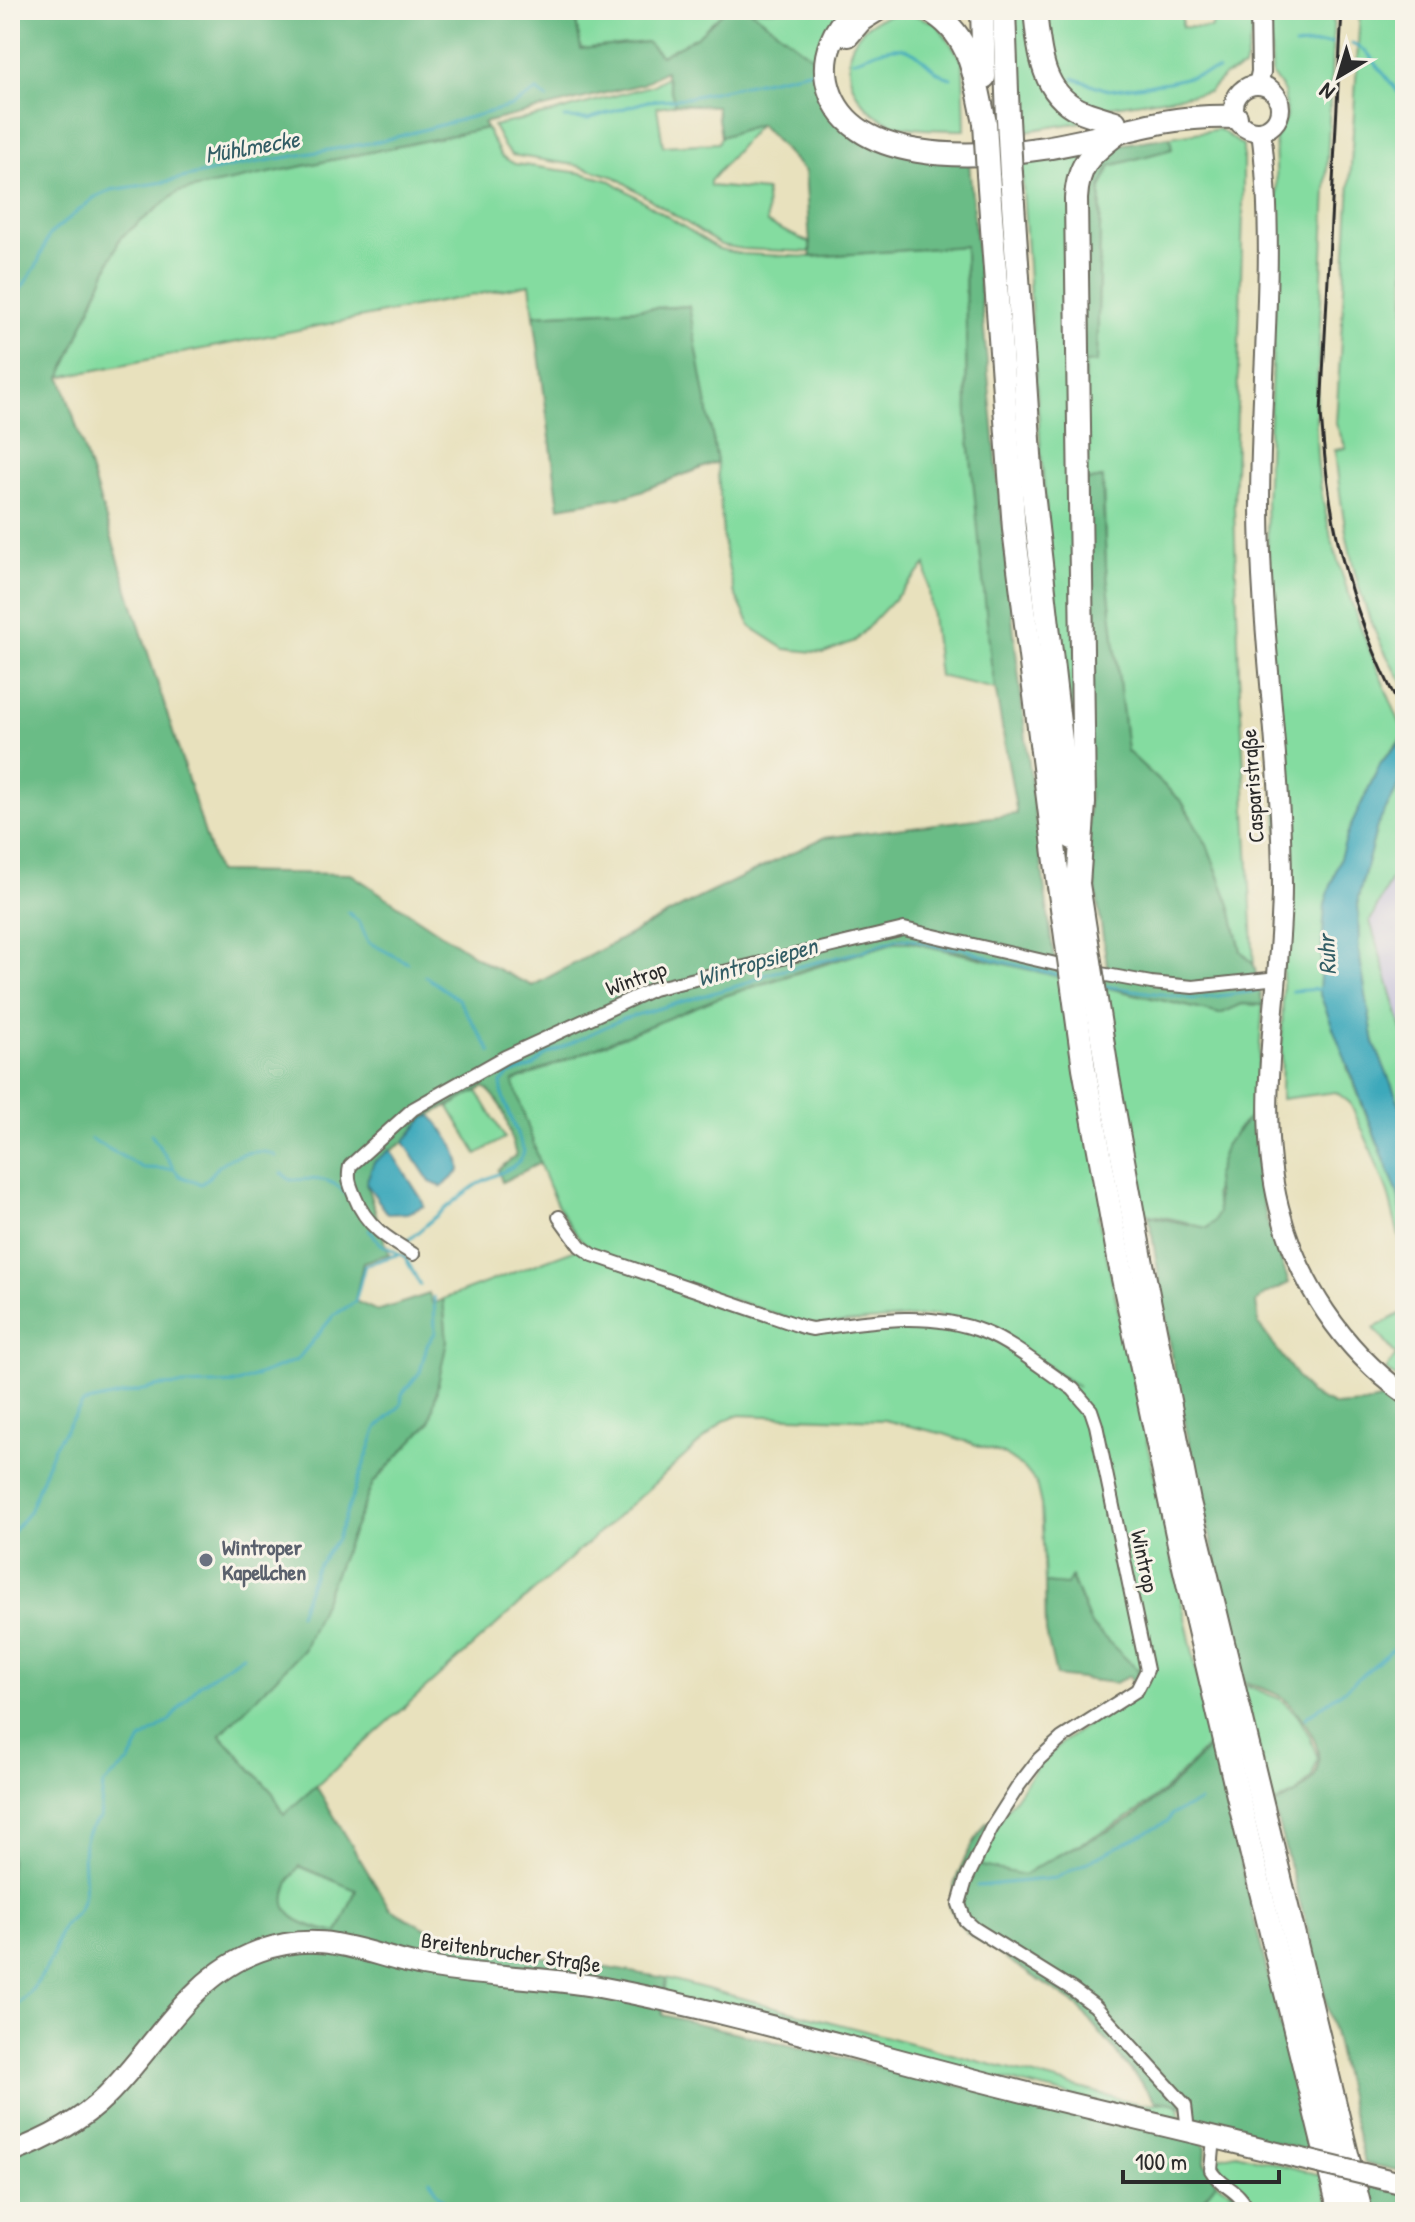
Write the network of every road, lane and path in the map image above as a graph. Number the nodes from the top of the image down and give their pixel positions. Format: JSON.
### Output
{"nodes":[{"id":1,"x":853,"y":10,"type":"edge"},
{"id":2,"x":877,"y":10,"type":"edge"},
{"id":3,"x":928,"y":10,"type":"edge"},
{"id":4,"x":982,"y":10,"type":"edge"},
{"id":5,"x":1004,"y":10,"type":"edge"},
{"id":6,"x":1035,"y":10,"type":"edge"},
{"id":7,"x":1260,"y":10,"type":"edge"},
{"id":8,"x":1258,"y":85,"type":"junction"},
{"id":9,"x":1236,"y":109,"type":"junction"},
{"id":10,"x":985,"y":123,"type":"junction"},
{"id":11,"x":1117,"y":127,"type":"junction"},
{"id":12,"x":1261,"y":131,"type":"junction"},
{"id":13,"x":1068,"y":885,"type":"junction"},
{"id":14,"x":1278,"y":978,"type":"junction"},
{"id":15,"x":559,"y":1217,"type":"dead end"},
{"id":16,"x":413,"y":1254,"type":"dead end"},
{"id":17,"x":1131,"y":1261,"type":"junction"},
{"id":18,"x":1405,"y":1394,"type":"edge"},
{"id":19,"x":1188,"y":2131,"type":"junction"},
{"id":20,"x":1223,"y":2140,"type":"junction"},
{"id":21,"x":10,"y":2153,"type":"edge"},
{"id":22,"x":1405,"y":2184,"type":"edge"},
{"id":23,"x":1248,"y":2212,"type":"edge"},
{"id":24,"x":1340,"y":2212,"type":"edge"},
{"id":25,"x":1361,"y":2212,"type":"edge"}],
"edges":[{"from":1,"to":11,"type":"highway"},
{"from":2,"to":11,"type":"highway"},
{"from":3,"to":10,"type":"highway"},
{"from":4,"to":10,"type":"highway"},
{"from":5,"to":13,"type":"highway","bridge":true},
{"from":6,"to":11,"type":"highway"},
{"from":7,"to":8,"type":"main road"},
{"from":8,"to":9,"type":"main road"},
{"from":8,"to":12,"type":"main road"},
{"from":9,"to":11,"type":"highway"},
{"from":9,"to":12,"type":"main road"},
{"from":10,"to":13,"type":"highway","bridge":true},
{"from":11,"to":13,"type":"highway"},
{"from":12,"to":14,"type":"main road","name":"Casparistraße"},
{"from":13,"to":17,"type":"highway","bridge":true},
{"from":14,"to":16,"type":"street","name":"Wintrop"},
{"from":14,"to":18,"type":"main road","name":"Casparistraße"},
{"from":15,"to":19,"type":"street","name":"Wintrop"},
{"from":17,"to":24,"type":"highway"},
{"from":17,"to":25,"type":"highway"},
{"from":19,"to":20,"type":"main road","name":"Breitenbrucher Straße"},
{"from":19,"to":21,"type":"main road","name":"Breitenbrucher Straße"},
{"from":20,"to":22,"type":"main road","name":"Breitenbrucher Straße","bridge":true},
{"from":20,"to":23,"type":"street"}]}
